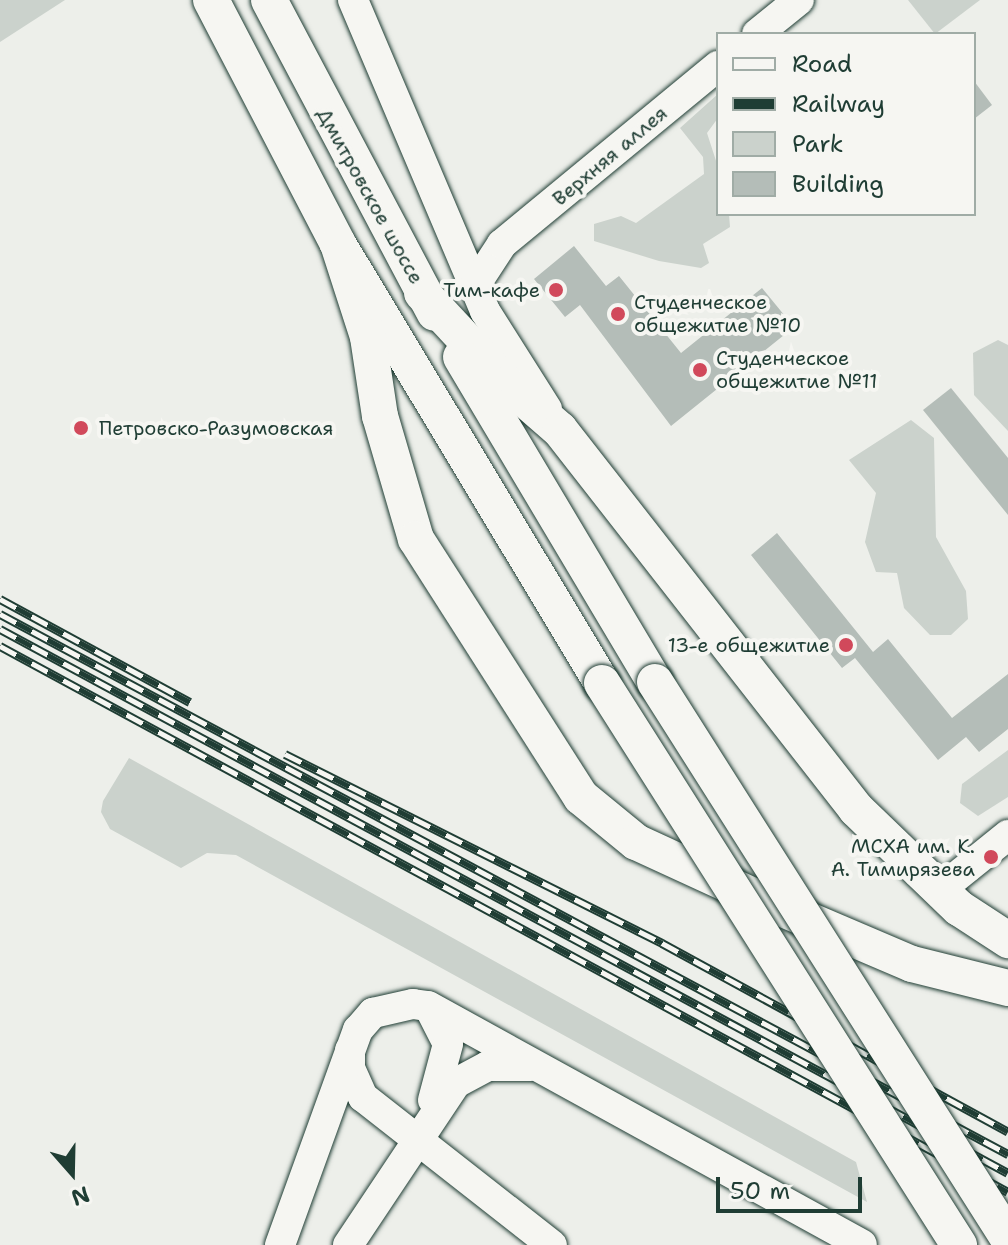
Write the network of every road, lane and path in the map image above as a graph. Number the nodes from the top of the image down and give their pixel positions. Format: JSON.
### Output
{"nodes":[{"id":1,"x":211,"y":0,"type":"edge"},
{"id":2,"x":269,"y":0,"type":"edge"},
{"id":3,"x":353,"y":0,"type":"edge"},
{"id":4,"x":799,"y":0,"type":"edge"},
{"id":5,"x":759,"y":32,"type":"edge"},
{"id":6,"x":716,"y":68,"type":"edge"},
{"id":7,"x":338,"y":244,"type":"junction"},
{"id":8,"x":502,"y":244,"type":"junction"},
{"id":9,"x":457,"y":249,"type":"junction"},
{"id":10,"x":474,"y":287,"type":"junction"},
{"id":11,"x":422,"y":293,"type":"junction"},
{"id":12,"x":560,"y":430,"type":"junction"},
{"id":13,"x":1008,"y":835,"type":"edge"},
{"id":14,"x":962,"y":872,"type":"dead end"},
{"id":15,"x":1008,"y":940,"type":"edge"},
{"id":16,"x":992,"y":982,"type":"edge"},
{"id":17,"x":428,"y":1006,"type":"junction"},
{"id":18,"x":351,"y":1048,"type":"junction"},
{"id":19,"x":541,"y":1068,"type":"junction"},
{"id":20,"x":415,"y":1138,"type":"junction"},
{"id":21,"x":1008,"y":1238,"type":"edge"},
{"id":22,"x":280,"y":1245,"type":"edge"},
{"id":23,"x":348,"y":1245,"type":"edge"},
{"id":24,"x":552,"y":1245,"type":"edge"},
{"id":25,"x":862,"y":1245,"type":"edge"},
{"id":26,"x":959,"y":1245,"type":"edge"}],
"edges":[{"from":1,"to":7,"type":"main road"},
{"from":2,"to":11,"type":"main road","name":"Дмитровское шоссе"},
{"from":3,"to":9,"type":"street"},
{"from":4,"to":5,"type":"street"},
{"from":6,"to":8,"type":"street","name":"Верхняя аллея"},
{"from":7,"to":16,"type":"main road"},
{"from":7,"to":26,"type":"main road","bridge":true},
{"from":8,"to":9,"type":"street"},
{"from":8,"to":10,"type":"street","name":"Верхняя аллея"},
{"from":9,"to":10,"type":"street"},
{"from":10,"to":12,"type":"street"},
{"from":11,"to":12,"type":"main road"},
{"from":11,"to":21,"type":"main road","name":"Дмитровское шоссе","bridge":true},
{"from":12,"to":15,"type":"main road"},
{"from":13,"to":14,"type":"street"},
{"from":17,"to":18,"type":"street"},
{"from":17,"to":19,"type":"street"},
{"from":17,"to":20,"type":"street"},
{"from":18,"to":20,"type":"street"},
{"from":18,"to":22,"type":"street"},
{"from":19,"to":20,"type":"street"},
{"from":19,"to":25,"type":"street"},
{"from":20,"to":23,"type":"street"},
{"from":20,"to":24,"type":"street"}]}
